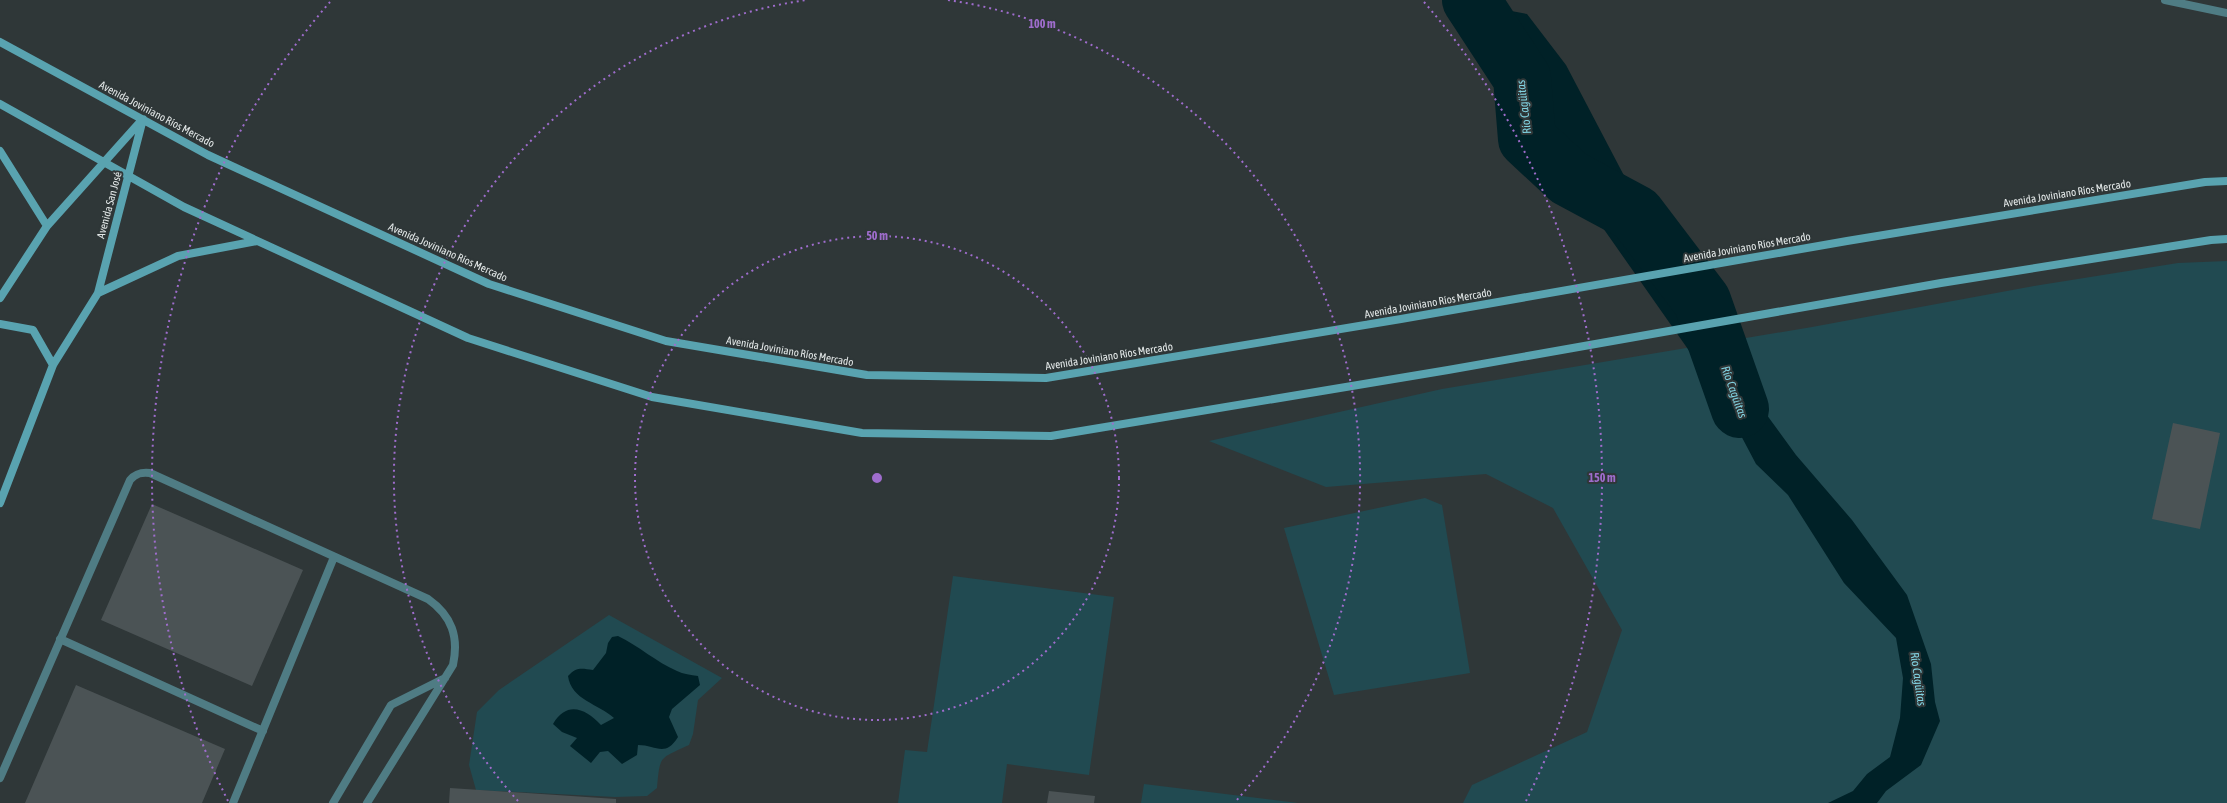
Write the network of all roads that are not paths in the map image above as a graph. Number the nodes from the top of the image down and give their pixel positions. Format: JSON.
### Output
{"nodes":[{"id":1,"x":2165,"y":0,"type":"edge"},
{"id":2,"x":2227,"y":13,"type":"edge"},
{"id":3,"x":0,"y":42,"type":"edge"},
{"id":4,"x":0,"y":104,"type":"edge"},
{"id":5,"x":143,"y":119,"type":"junction"},
{"id":6,"x":0,"y":151,"type":"edge"},
{"id":7,"x":105,"y":162,"type":"junction"},
{"id":8,"x":128,"y":175,"type":"junction"},
{"id":9,"x":2227,"y":182,"type":"edge"},
{"id":10,"x":47,"y":226,"type":"junction"},
{"id":11,"x":2227,"y":239,"type":"edge"},
{"id":12,"x":257,"y":241,"type":"junction"},
{"id":13,"x":98,"y":292,"type":"junction"},
{"id":14,"x":0,"y":298,"type":"edge"},
{"id":15,"x":0,"y":324,"type":"edge"},
{"id":16,"x":53,"y":365,"type":"junction"},
{"id":17,"x":0,"y":503,"type":"edge"},
{"id":18,"x":334,"y":557,"type":"junction"},
{"id":19,"x":60,"y":639,"type":"junction"},
{"id":20,"x":446,"y":678,"type":"junction"},
{"id":21,"x":263,"y":731,"type":"junction"},
{"id":22,"x":0,"y":778,"type":"edge"},
{"id":23,"x":234,"y":803,"type":"edge"},
{"id":24,"x":333,"y":803,"type":"edge"},
{"id":25,"x":367,"y":803,"type":"edge"}],
"edges":[{"from":1,"to":2,"type":"street"},
{"from":3,"to":5,"type":"main road","name":"Avenida Joviniano Ríos Mercado"},
{"from":4,"to":7,"type":"main road"},
{"from":5,"to":7,"type":"main road","name":"Avenida San José"},
{"from":5,"to":8,"type":"main road","name":"Avenida San José"},
{"from":5,"to":9,"type":"main road","name":"Avenida Joviniano Ríos Mercado"},
{"from":6,"to":10,"type":"main road"},
{"from":7,"to":8,"type":"main road"},
{"from":7,"to":10,"type":"main road","name":"Avenida San José"},
{"from":8,"to":12,"type":"main road"},
{"from":8,"to":13,"type":"main road","name":"Avenida San José"},
{"from":10,"to":14,"type":"main road","name":"Avenida San José"},
{"from":11,"to":12,"type":"main road"},
{"from":12,"to":13,"type":"main road"},
{"from":13,"to":16,"type":"main road","name":"Avenida San José"},
{"from":15,"to":16,"type":"main road"},
{"from":16,"to":17,"type":"main road","name":"Avenida San José"},
{"from":18,"to":19,"type":"street"},
{"from":18,"to":20,"type":"street"},
{"from":18,"to":21,"type":"street"},
{"from":19,"to":21,"type":"street"},
{"from":19,"to":22,"type":"street"},
{"from":20,"to":24,"type":"street"},
{"from":20,"to":25,"type":"street"},
{"from":21,"to":23,"type":"street"}]}
